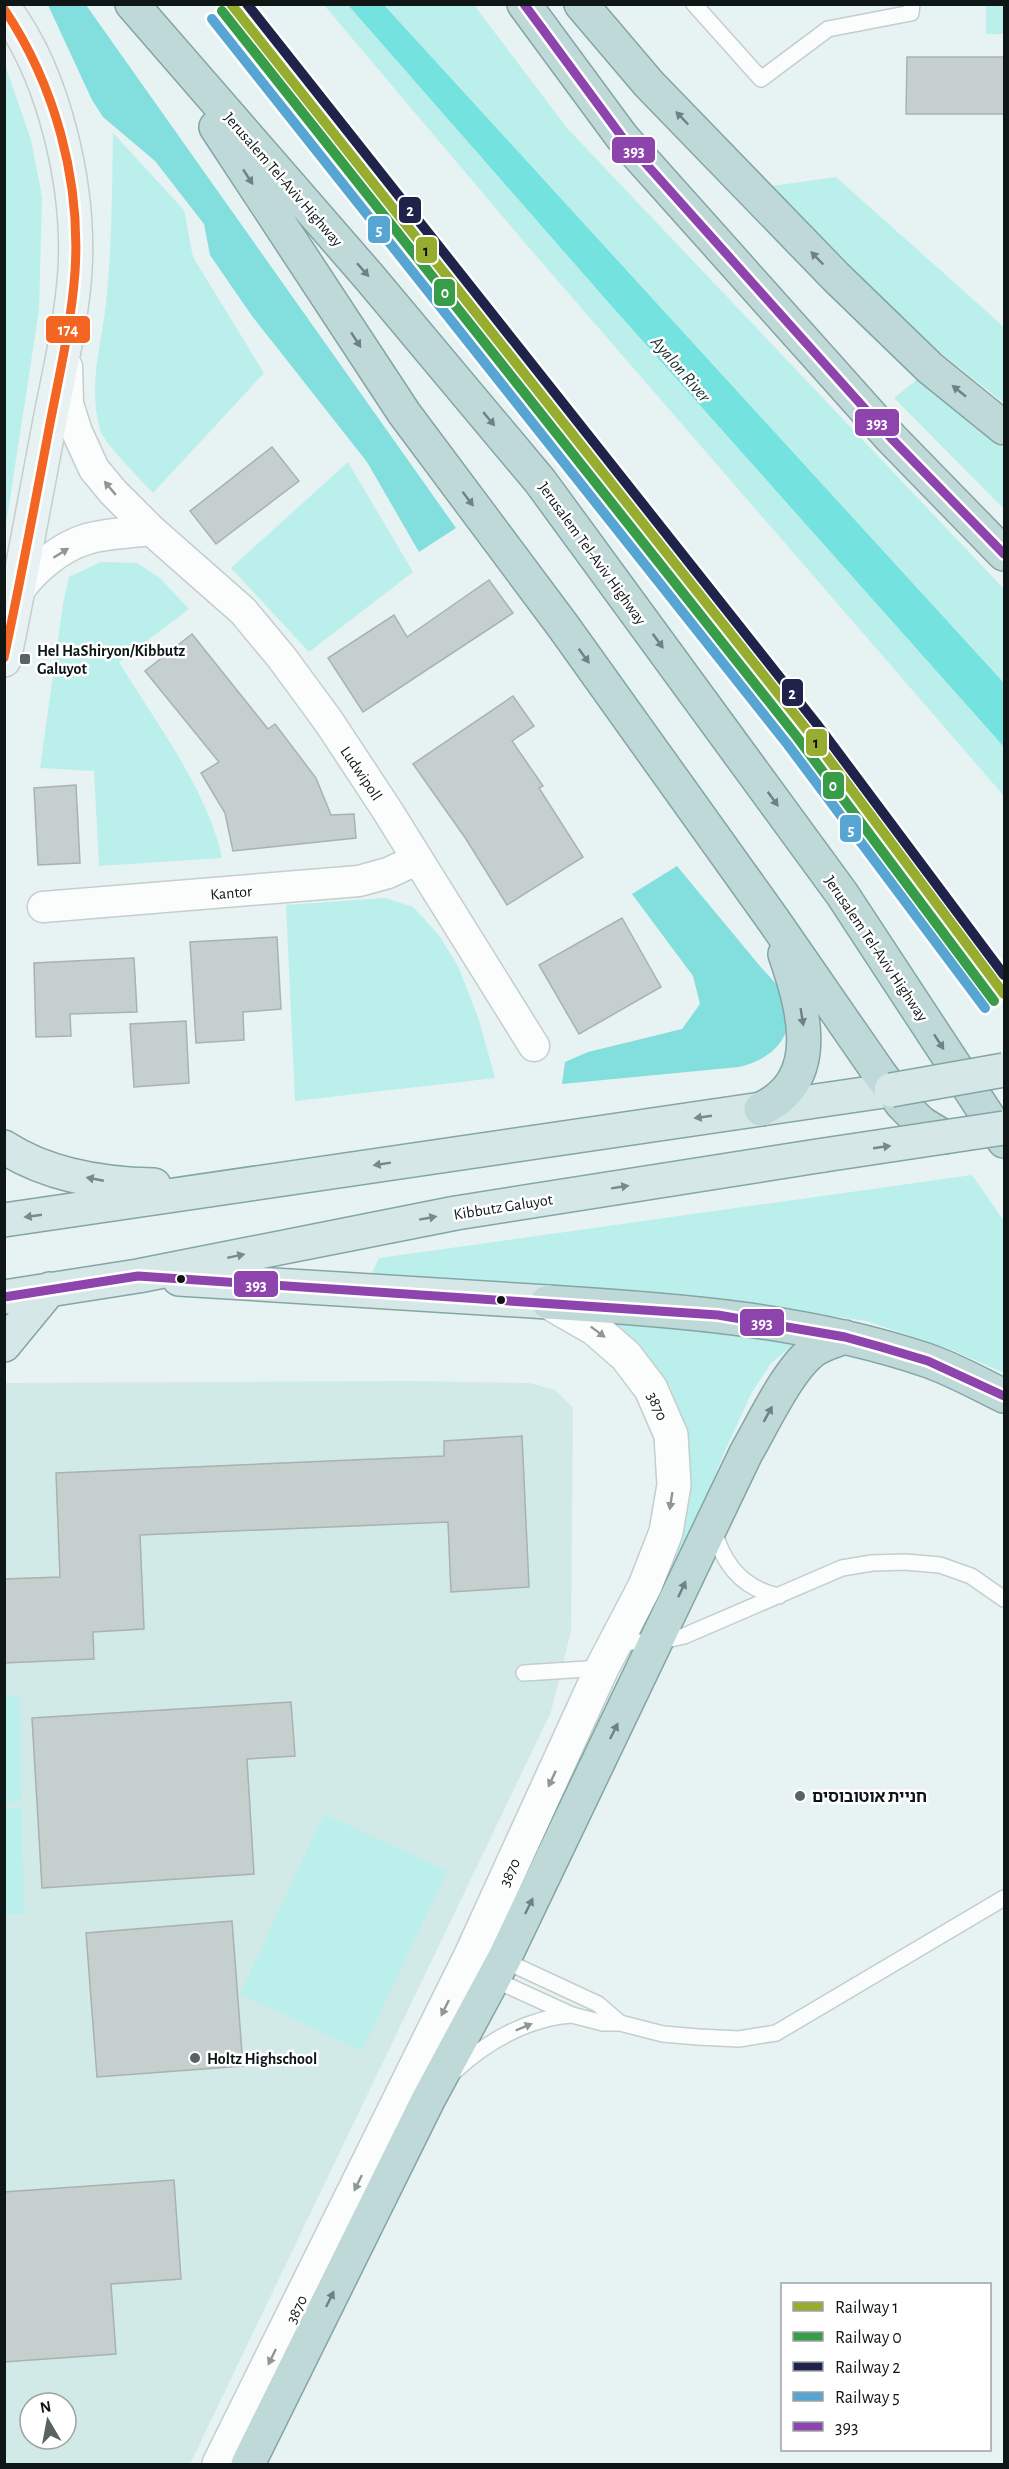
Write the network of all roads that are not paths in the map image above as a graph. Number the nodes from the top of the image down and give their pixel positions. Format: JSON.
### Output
{"nodes":[{"id":1,"x":525,"y":4,"type":"edge"},
{"id":2,"x":581,"y":4,"type":"edge"},
{"id":3,"x":694,"y":4,"type":"edge"},
{"id":4,"x":912,"y":4,"type":"edge"},
{"id":5,"x":4,"y":8,"type":"edge"},
{"id":6,"x":139,"y":14,"type":"edge"},
{"id":7,"x":66,"y":331,"type":"junction"},
{"id":8,"x":1005,"y":428,"type":"edge"},
{"id":9,"x":151,"y":530,"type":"junction"},
{"id":10,"x":1005,"y":554,"type":"edge"},
{"id":11,"x":18,"y":592,"type":"junction"},
{"id":12,"x":4,"y":660,"type":"edge"},
{"id":13,"x":416,"y":860,"type":"junction"},
{"id":14,"x":43,"y":907,"type":"dead end"},
{"id":15,"x":774,"y":921,"type":"junction"},
{"id":16,"x":534,"y":1046,"type":"dead end"},
{"id":17,"x":1005,"y":1070,"type":"edge"},
{"id":18,"x":891,"y":1090,"type":"junction"},
{"id":19,"x":761,"y":1109,"type":"junction"},
{"id":20,"x":1005,"y":1128,"type":"edge"},
{"id":21,"x":944,"y":1137,"type":"junction"},
{"id":22,"x":1005,"y":1141,"type":"edge"},
{"id":23,"x":4,"y":1147,"type":"edge"},
{"id":24,"x":237,"y":1186,"type":"junction"},
{"id":25,"x":4,"y":1220,"type":"edge"},
{"id":26,"x":138,"y":1276,"type":"junction"},
{"id":27,"x":50,"y":1289,"type":"junction"},
{"id":28,"x":4,"y":1297,"type":"edge"},
{"id":29,"x":548,"y":1302,"type":"junction"},
{"id":30,"x":845,"y":1337,"type":"junction"},
{"id":31,"x":4,"y":1345,"type":"edge"},
{"id":32,"x":1005,"y":1396,"type":"edge"},
{"id":33,"x":712,"y":1525,"type":"junction"},
{"id":34,"x":779,"y":1596,"type":"junction"},
{"id":35,"x":1005,"y":1599,"type":"edge"},
{"id":36,"x":657,"y":1642,"type":"junction"},
{"id":37,"x":609,"y":1655,"type":"junction"},
{"id":38,"x":524,"y":1673,"type":"dead end"},
{"id":39,"x":1005,"y":1898,"type":"edge"},
{"id":40,"x":471,"y":1955,"type":"junction"},
{"id":41,"x":499,"y":1969,"type":"junction"},
{"id":42,"x":572,"y":2015,"type":"junction"},
{"id":43,"x":620,"y":2023,"type":"junction"},
{"id":44,"x":428,"y":2100,"type":"junction"},
{"id":45,"x":219,"y":2464,"type":"edge"},
{"id":46,"x":248,"y":2464,"type":"edge"}],
"edges":[{"from":1,"to":10,"type":"highway"},
{"from":8,"to":2,"type":"highway","one_way":true},
{"from":3,"to":4,"type":"lane"},
{"from":5,"to":7,"type":"main road"},
{"from":6,"to":15,"type":"highway","one_way":true},
{"from":6,"to":22,"type":"highway","name":"Jerusalem Tel-Aviv Highway","one_way":true},
{"from":9,"to":7,"type":"street","name":"Ludwipoll","one_way":true},
{"from":7,"to":11,"type":"main road"},
{"from":11,"to":9,"type":"street","one_way":true},
{"from":9,"to":13,"type":"street","name":"Ludwipoll"},
{"from":11,"to":12,"type":"main road"},
{"from":13,"to":14,"type":"street","name":"Kantor"},
{"from":13,"to":16,"type":"street","name":"Ludwipoll"},
{"from":15,"to":18,"type":"highway"},
{"from":15,"to":19,"type":"highway","one_way":true},
{"from":17,"to":18,"type":"main road","bridge":true},
{"from":18,"to":19,"type":"main road"},
{"from":18,"to":21,"type":"highway"},
{"from":19,"to":24,"type":"main road","one_way":true},
{"from":20,"to":21,"type":"main road","name":"Kibbutz Galuyot","bridge":true},
{"from":26,"to":21,"type":"main road","name":"Kibbutz Galuyot","one_way":true,"bridge":true},
{"from":24,"to":23,"type":"main road","one_way":true},
{"from":24,"to":25,"type":"main road","one_way":true},
{"from":26,"to":27,"type":"main road","name":"Kibbutz Galuyot"},
{"from":26,"to":29,"type":"main road"},
{"from":27,"to":28,"type":"main road","name":"Kibbutz Galuyot"},
{"from":27,"to":31,"type":"main road"},
{"from":29,"to":30,"type":"highway"},
{"from":29,"to":37,"type":"street","name":"3870","one_way":true},
{"from":30,"to":32,"type":"highway"},
{"from":33,"to":30,"type":"highway","one_way":true},
{"from":33,"to":34,"type":"lane"},
{"from":36,"to":33,"type":"highway","one_way":true},
{"from":34,"to":35,"type":"lane"},
{"from":34,"to":36,"type":"lane"},
{"from":36,"to":37,"type":"lane"},
{"from":41,"to":36,"type":"highway","one_way":true},
{"from":37,"to":38,"type":"lane"},
{"from":37,"to":40,"type":"street","name":"3870","one_way":true},
{"from":39,"to":43,"type":"lane"},
{"from":40,"to":41,"type":"lane"},
{"from":40,"to":41,"type":"lane"},
{"from":40,"to":45,"type":"street","name":"3870","one_way":true},
{"from":41,"to":42,"type":"lane"},
{"from":41,"to":43,"type":"lane"},
{"from":41,"to":44,"type":"highway"},
{"from":42,"to":43,"type":"lane"},
{"from":44,"to":42,"type":"lane","one_way":true},
{"from":46,"to":44,"type":"highway","one_way":true}]}
